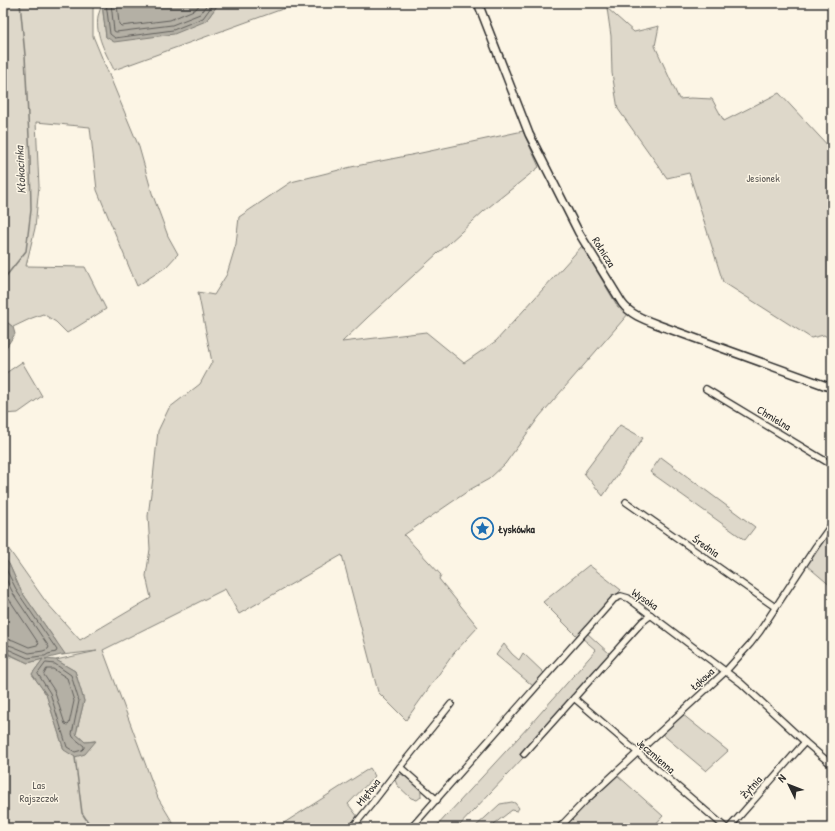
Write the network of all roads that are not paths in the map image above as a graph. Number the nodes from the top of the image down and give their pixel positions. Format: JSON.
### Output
{"nodes":[{"id":1,"x":478,"y":3,"type":"edge"},
{"id":2,"x":832,"y":388,"type":"edge"},
{"id":3,"x":706,"y":389,"type":"dead end"},
{"id":4,"x":832,"y":465,"type":"edge"},
{"id":5,"x":626,"y":502,"type":"dead end"},
{"id":6,"x":832,"y":524,"type":"edge"},
{"id":7,"x":775,"y":607,"type":"junction"},
{"id":8,"x":651,"y":615,"type":"junction"},
{"id":9,"x":725,"y":672,"type":"junction"},
{"id":10,"x":574,"y":698,"type":"junction"},
{"id":11,"x":451,"y":704,"type":"dead end"},
{"id":12,"x":805,"y":742,"type":"junction"},
{"id":13,"x":637,"y":752,"type":"junction"},
{"id":14,"x":524,"y":754,"type":"dead end"},
{"id":15,"x":832,"y":764,"type":"edge"},
{"id":16,"x":400,"y":767,"type":"junction"},
{"id":17,"x":436,"y":800,"type":"junction"},
{"id":18,"x":352,"y":828,"type":"edge"},
{"id":19,"x":412,"y":828,"type":"edge"},
{"id":20,"x":559,"y":828,"type":"edge"},
{"id":21,"x":727,"y":828,"type":"edge"}],
"edges":[{"from":1,"to":2,"type":"street","name":"Rolnicza"},
{"from":3,"to":4,"type":"street","name":"Chmielna"},
{"from":5,"to":7,"type":"street","name":"Średnia"},
{"from":6,"to":7,"type":"street","name":"Łąkowa"},
{"from":7,"to":9,"type":"street","name":"Łąkowa"},
{"from":8,"to":9,"type":"street","name":"Wysoka"},
{"from":8,"to":10,"type":"street"},
{"from":8,"to":17,"type":"street","name":"Wysoka"},
{"from":9,"to":12,"type":"street","name":"Wysoka"},
{"from":9,"to":13,"type":"street","name":"Łąkowa"},
{"from":10,"to":13,"type":"street","name":"Jęczmienna"},
{"from":10,"to":14,"type":"street"},
{"from":11,"to":16,"type":"street","name":"Miętowa"},
{"from":12,"to":15,"type":"street","name":"Wysoka"},
{"from":12,"to":21,"type":"street","name":"Żytnia"},
{"from":13,"to":20,"type":"street","name":"Łąkowa"},
{"from":13,"to":21,"type":"street","name":"Jęczmienna"},
{"from":16,"to":17,"type":"street"},
{"from":16,"to":18,"type":"street","name":"Miętowa"},
{"from":17,"to":19,"type":"street","name":"Wysoka"}]}
